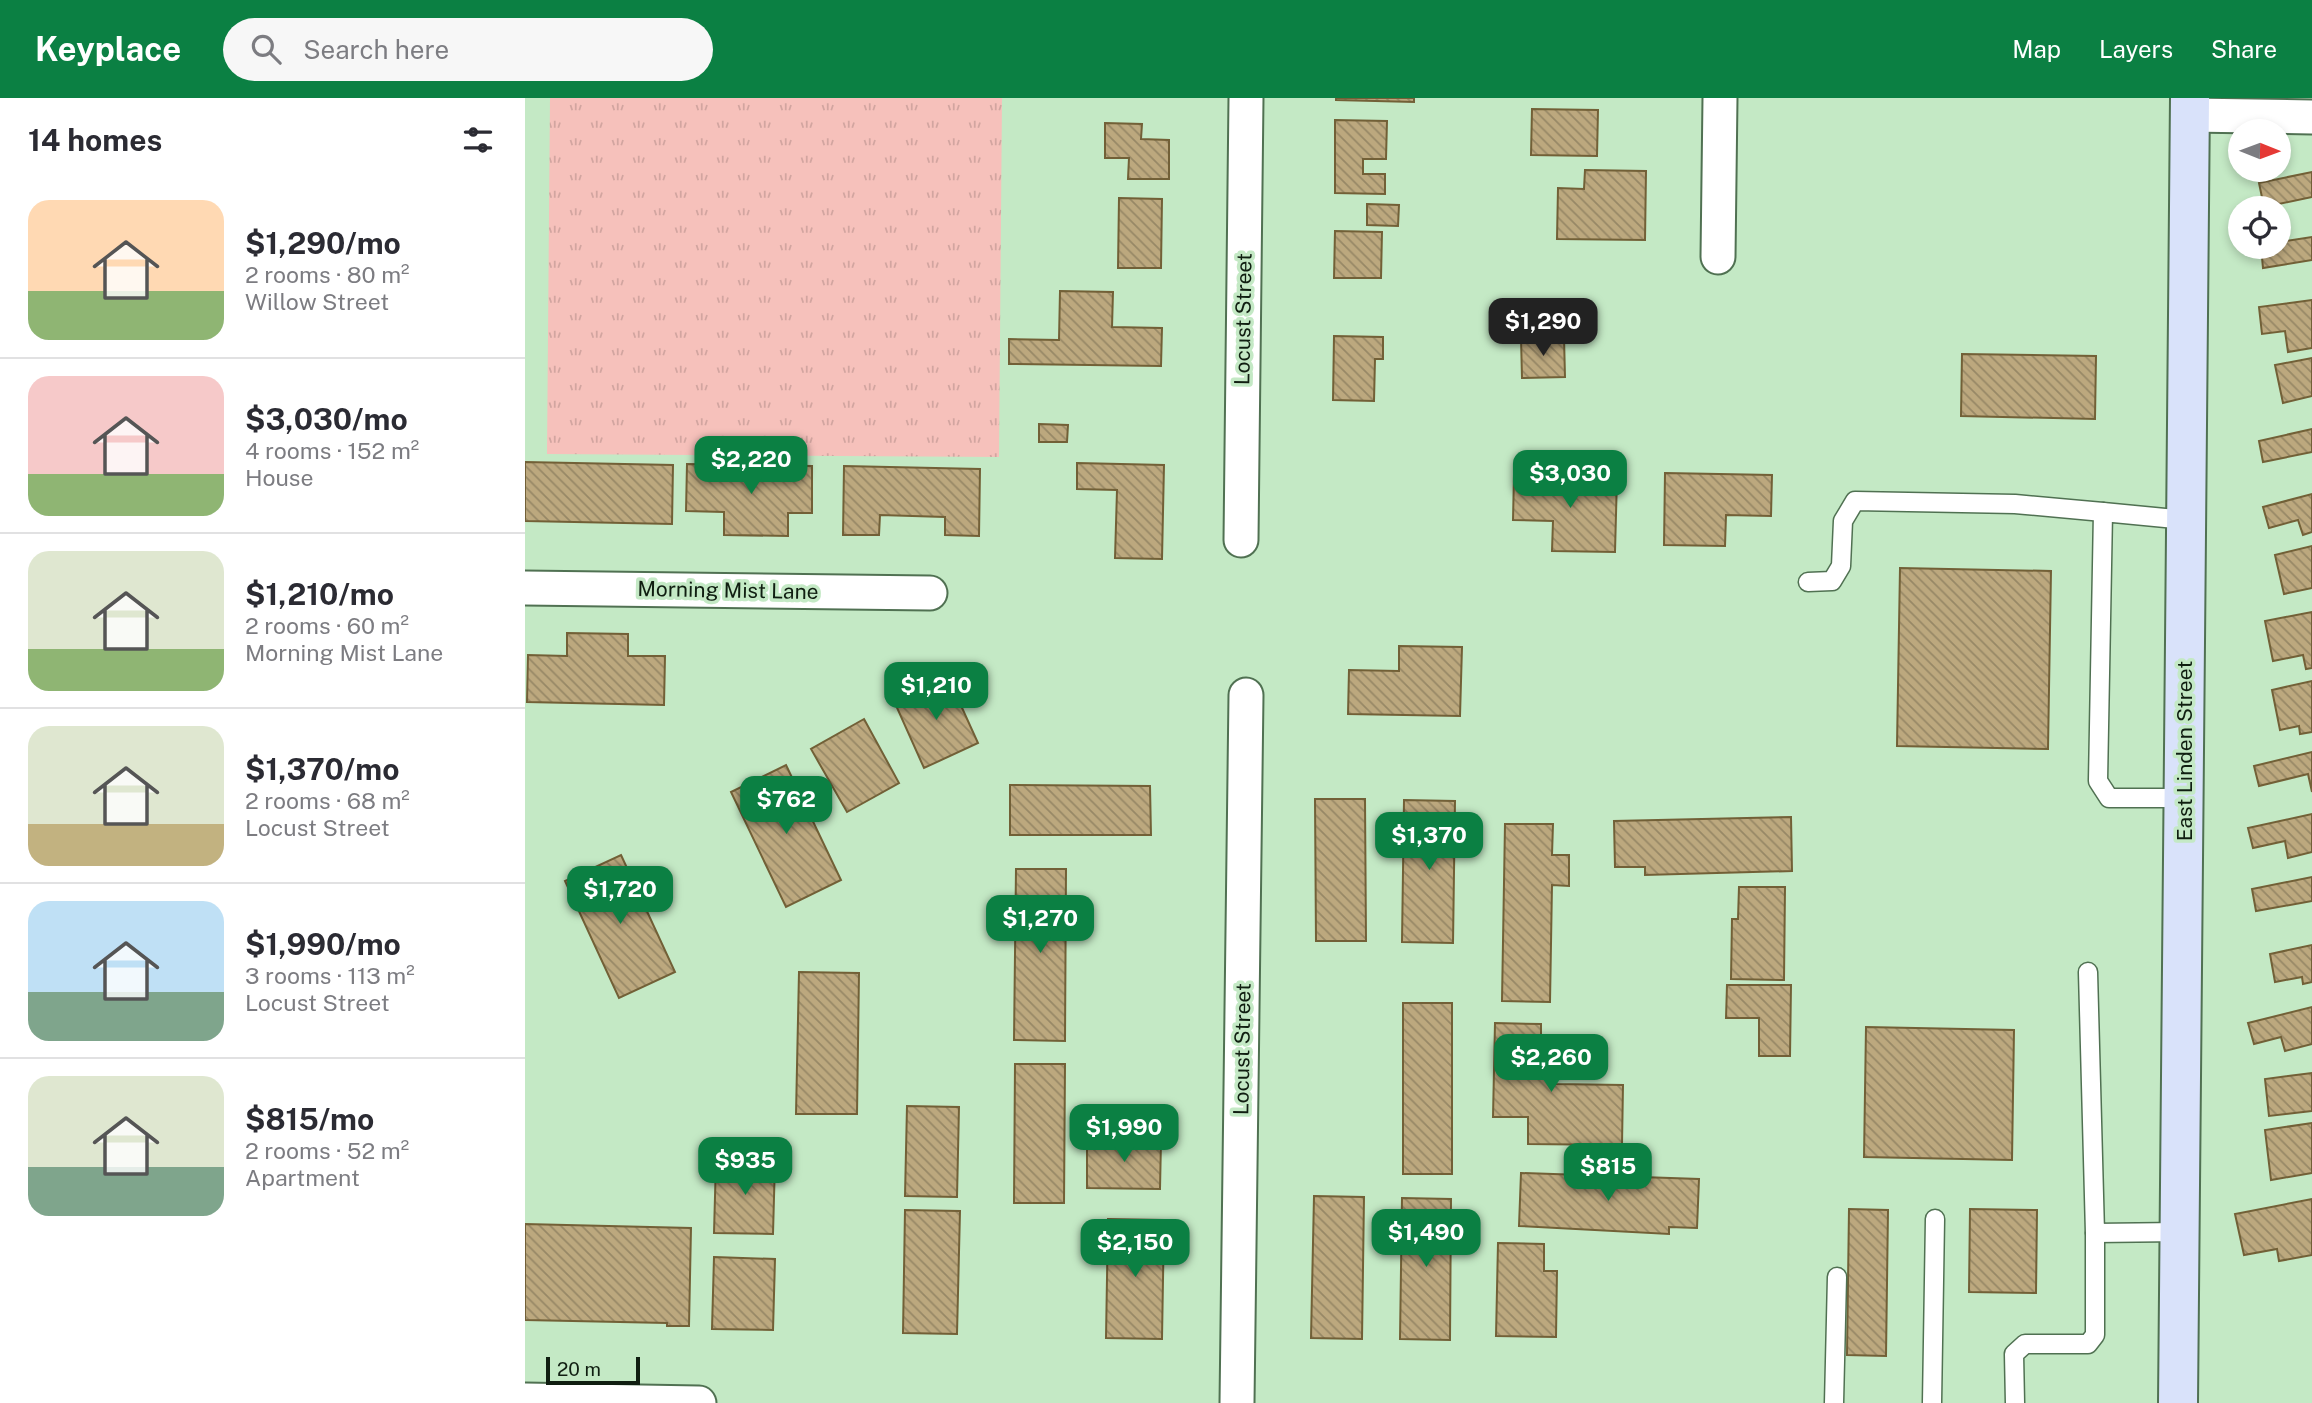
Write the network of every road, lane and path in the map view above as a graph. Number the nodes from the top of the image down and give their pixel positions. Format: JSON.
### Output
{"nodes":[{"id":1,"x":1246,"y":98,"type":"edge"},
{"id":2,"x":1720,"y":98,"type":"edge"},
{"id":3,"x":2190,"y":106,"type":"edge"},
{"id":4,"x":2312,"y":117,"type":"edge"},
{"id":5,"x":1718,"y":257,"type":"dead end"},
{"id":6,"x":2103,"y":512,"type":"junction"},
{"id":7,"x":2186,"y":520,"type":"junction"},
{"id":8,"x":1241,"y":540,"type":"dead end"},
{"id":9,"x":1808,"y":582,"type":"dead end"},
{"id":10,"x":525,"y":588,"type":"edge"},
{"id":11,"x":930,"y":593,"type":"dead end"},
{"id":12,"x":1246,"y":695,"type":"dead end"},
{"id":13,"x":2184,"y":798,"type":"junction"},
{"id":14,"x":2088,"y":972,"type":"dead end"},
{"id":15,"x":1935,"y":1219,"type":"dead end"},
{"id":16,"x":2180,"y":1232,"type":"junction"},
{"id":17,"x":2095,"y":1233,"type":"junction"},
{"id":18,"x":1837,"y":1277,"type":"dead end"},
{"id":19,"x":525,"y":1400,"type":"edge"},
{"id":20,"x":699,"y":1403,"type":"edge"},
{"id":21,"x":1237,"y":1403,"type":"edge"},
{"id":22,"x":1834,"y":1403,"type":"edge"},
{"id":23,"x":1932,"y":1403,"type":"edge"},
{"id":24,"x":2015,"y":1403,"type":"edge"},
{"id":25,"x":2178,"y":1403,"type":"edge"}],
"edges":[{"from":1,"to":8,"type":"street","name":"Locust Street"},
{"from":2,"to":5,"type":"street"},
{"from":3,"to":4,"type":"street"},
{"from":3,"to":7,"type":"main road","name":"East Linden Street"},
{"from":6,"to":7,"type":"lane"},
{"from":6,"to":9,"type":"lane"},
{"from":6,"to":13,"type":"lane"},
{"from":7,"to":13,"type":"main road","name":"East Linden Street"},
{"from":10,"to":11,"type":"street","name":"Morning Mist Lane"},
{"from":12,"to":21,"type":"street","name":"Locust Street"},
{"from":13,"to":16,"type":"main road","name":"East Linden Street"},
{"from":14,"to":17,"type":"lane"},
{"from":15,"to":23,"type":"lane"},
{"from":16,"to":17,"type":"lane"},
{"from":16,"to":25,"type":"main road","name":"East Linden Street"},
{"from":17,"to":24,"type":"lane"},
{"from":18,"to":22,"type":"lane"},
{"from":19,"to":20,"type":"street"}]}
